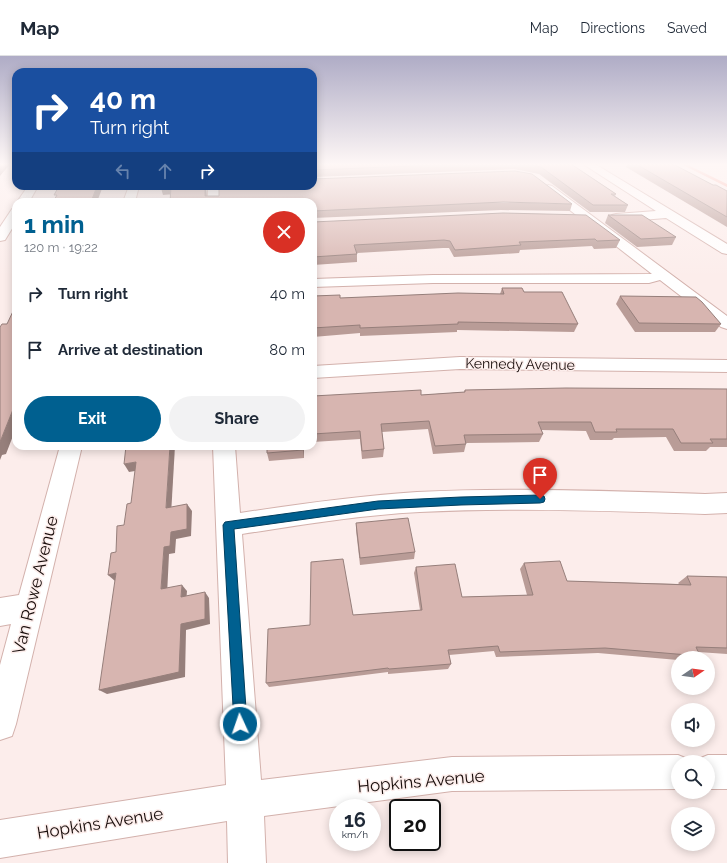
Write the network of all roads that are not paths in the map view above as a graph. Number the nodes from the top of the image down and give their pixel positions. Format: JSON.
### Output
{"nodes":[{"id":1,"x":568,"y":202,"type":"edge"},
{"id":2,"x":648,"y":202,"type":"edge"},
{"id":3,"x":668,"y":214,"type":"junction"},
{"id":4,"x":567,"y":216,"type":"edge"},
{"id":5,"x":588,"y":217,"type":"junction"},
{"id":6,"x":12,"y":218,"type":"edge"},
{"id":7,"x":0,"y":237,"type":"edge"},
{"id":8,"x":727,"y":250,"type":"edge"},
{"id":9,"x":664,"y":275,"type":"junction"},
{"id":10,"x":317,"y":283,"type":"edge"},
{"id":11,"x":727,"y":324,"type":"edge"},
{"id":12,"x":727,"y":366,"type":"edge"},
{"id":13,"x":317,"y":372,"type":"edge"},
{"id":14,"x":69,"y":450,"type":"edge"},
{"id":15,"x":224,"y":450,"type":"edge"},
{"id":16,"x":727,"y":503,"type":"edge"},
{"id":17,"x":228,"y":525,"type":"junction"},
{"id":18,"x":30,"y":607,"type":"junction"},
{"id":19,"x":0,"y":612,"type":"edge"},
{"id":20,"x":0,"y":724,"type":"edge"},
{"id":21,"x":671,"y":772,"type":"edge"},
{"id":22,"x":715,"y":772,"type":"edge"},
{"id":23,"x":727,"y":772,"type":"edge"},
{"id":24,"x":245,"y":800,"type":"junction"},
{"id":25,"x":0,"y":839,"type":"edge"},
{"id":26,"x":247,"y":863,"type":"edge"}],
"edges":[{"from":1,"to":5,"type":"street"},
{"from":2,"to":3,"type":"street"},
{"from":3,"to":5,"type":"street"},
{"from":3,"to":8,"type":"street"},
{"from":4,"to":5,"type":"street"},
{"from":5,"to":9,"type":"street"},
{"from":6,"to":7,"type":"street"},
{"from":9,"to":10,"type":"street"},
{"from":9,"to":11,"type":"street"},
{"from":12,"to":13,"type":"street","name":"Kennedy Avenue"},
{"from":14,"to":18,"type":"street","name":"Van Rowe Avenue"},
{"from":15,"to":17,"type":"street"},
{"from":16,"to":17,"type":"street"},
{"from":17,"to":24,"type":"street"},
{"from":18,"to":19,"type":"street"},
{"from":18,"to":20,"type":"street","name":"Van Rowe Avenue"},
{"from":21,"to":24,"type":"street","name":"Hopkins Avenue"},
{"from":22,"to":23,"type":"street"},
{"from":24,"to":25,"type":"street","name":"Hopkins Avenue"},
{"from":24,"to":26,"type":"street"}]}
